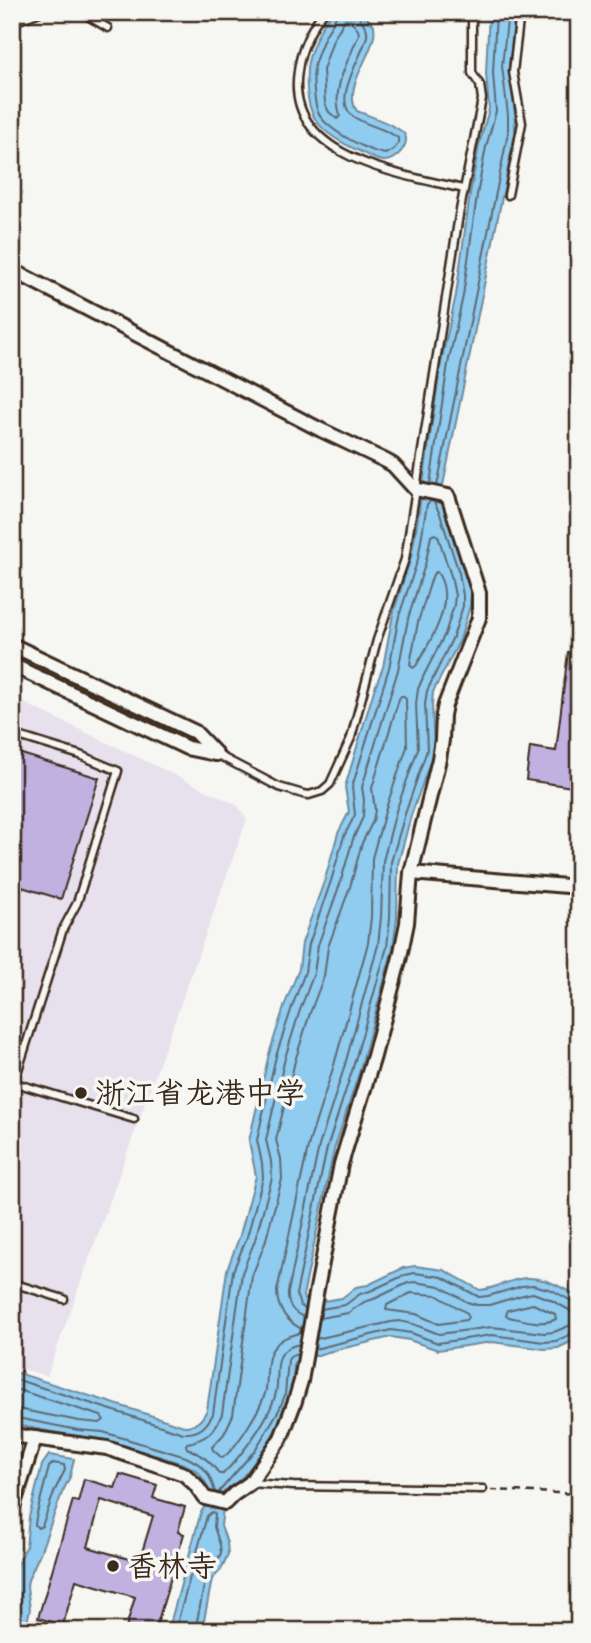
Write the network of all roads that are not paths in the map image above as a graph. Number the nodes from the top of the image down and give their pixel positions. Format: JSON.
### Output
{"nodes":[{"id":1,"x":40,"y":12,"type":"edge"},
{"id":2,"x":81,"y":12,"type":"edge"},
{"id":3,"x":324,"y":12,"type":"edge"},
{"id":4,"x":472,"y":12,"type":"edge"},
{"id":5,"x":520,"y":12,"type":"edge"},
{"id":6,"x":12,"y":23,"type":"edge"},
{"id":7,"x":108,"y":28,"type":"dead end"},
{"id":8,"x":463,"y":189,"type":"junction"},
{"id":9,"x":508,"y":195,"type":"dead end"},
{"id":10,"x":12,"y":270,"type":"edge"},
{"id":11,"x":415,"y":489,"type":"junction"},
{"id":12,"x":12,"y":645,"type":"edge"},
{"id":13,"x":12,"y":665,"type":"edge"},
{"id":14,"x":12,"y":734,"type":"edge"},
{"id":15,"x":216,"y":754,"type":"junction"},
{"id":16,"x":411,"y":873,"type":"junction"},
{"id":17,"x":579,"y":887,"type":"edge"},
{"id":18,"x":12,"y":1080,"type":"edge"},
{"id":19,"x":134,"y":1119,"type":"dead end"},
{"id":20,"x":12,"y":1283,"type":"edge"},
{"id":21,"x":64,"y":1299,"type":"dead end"},
{"id":22,"x":12,"y":1435,"type":"edge"},
{"id":23,"x":35,"y":1438,"type":"junction"},
{"id":24,"x":250,"y":1483,"type":"junction"},
{"id":25,"x":483,"y":1489,"type":"road end"},
{"id":26,"x":12,"y":1510,"type":"edge"}],
"edges":[{"from":1,"to":6,"type":"lane"},
{"from":2,"to":7,"type":"lane"},
{"from":3,"to":8,"type":"lane"},
{"from":4,"to":8,"type":"lane"},
{"from":5,"to":9,"type":"lane"},
{"from":8,"to":11,"type":"lane"},
{"from":10,"to":11,"type":"street"},
{"from":11,"to":15,"type":"lane"},
{"from":11,"to":16,"type":"street"},
{"from":12,"to":15,"type":"street"},
{"from":13,"to":15,"type":"street"},
{"from":14,"to":18,"type":"lane"},
{"from":16,"to":17,"type":"street"},
{"from":16,"to":24,"type":"street"},
{"from":18,"to":19,"type":"lane"},
{"from":20,"to":21,"type":"lane"},
{"from":22,"to":23,"type":"street"},
{"from":23,"to":24,"type":"street"},
{"from":23,"to":26,"type":"street"},
{"from":24,"to":25,"type":"lane"}]}
